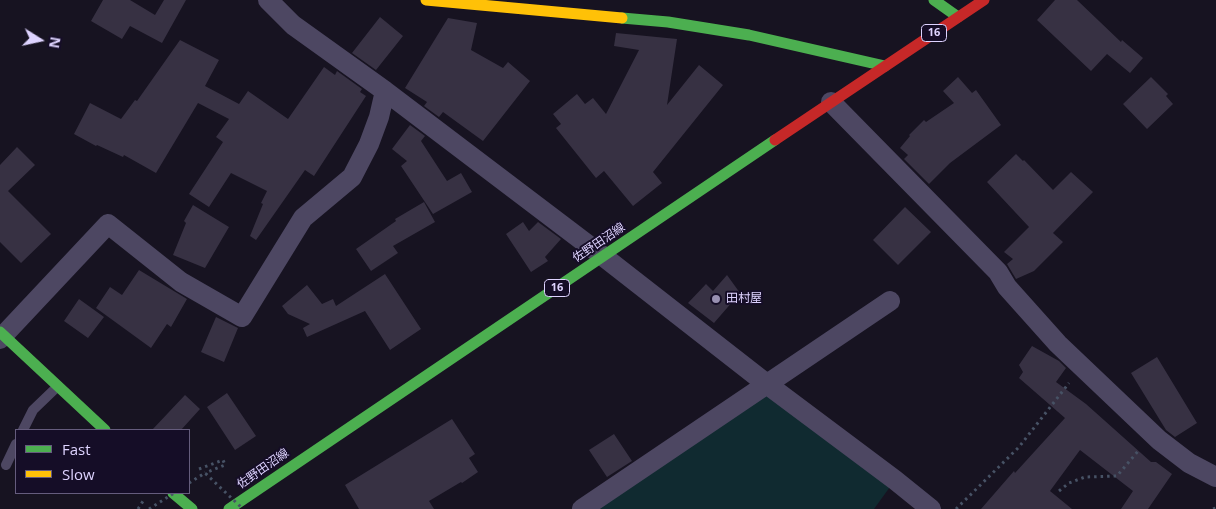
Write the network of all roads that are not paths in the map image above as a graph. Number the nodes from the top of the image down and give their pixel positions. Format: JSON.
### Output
{"nodes":[{"id":1,"x":268,"y":0,"type":"edge"},
{"id":2,"x":426,"y":0,"type":"edge"},
{"id":3,"x":934,"y":0,"type":"edge"},
{"id":4,"x":984,"y":0,"type":"edge"},
{"id":5,"x":958,"y":17,"type":"junction"},
{"id":6,"x":885,"y":66,"type":"junction"},
{"id":7,"x":385,"y":91,"type":"junction"},
{"id":8,"x":831,"y":102,"type":"junction"},
{"id":9,"x":604,"y":257,"type":"junction"},
{"id":10,"x":890,"y":302,"type":"dead end"},
{"id":11,"x":1,"y":335,"type":"edge"},
{"id":12,"x":768,"y":385,"type":"junction"},
{"id":13,"x":58,"y":386,"type":"junction"},
{"id":14,"x":24,"y":429,"type":"edge"},
{"id":15,"x":104,"y":429,"type":"edge"},
{"id":16,"x":15,"y":446,"type":"edge"},
{"id":17,"x":6,"y":465,"type":"dead end"},
{"id":18,"x":1216,"y":477,"type":"edge"},
{"id":19,"x":175,"y":494,"type":"edge"},
{"id":20,"x":192,"y":509,"type":"edge"},
{"id":21,"x":229,"y":509,"type":"edge"},
{"id":22,"x":582,"y":509,"type":"edge"},
{"id":23,"x":931,"y":509,"type":"edge"}],
"edges":[{"from":1,"to":7,"type":"street"},
{"from":2,"to":6,"type":"main road"},
{"from":3,"to":5,"type":"main road"},
{"from":4,"to":5,"type":"main road","name":"佐野田沼線","number":"16"},
{"from":5,"to":6,"type":"main road","name":"佐野田沼線","number":"16"},
{"from":6,"to":8,"type":"main road","name":"佐野田沼線","number":"16"},
{"from":7,"to":9,"type":"street"},
{"from":7,"to":11,"type":"street"},
{"from":8,"to":9,"type":"main road","name":"佐野田沼線","number":"16"},
{"from":8,"to":18,"type":"street"},
{"from":9,"to":12,"type":"street"},
{"from":9,"to":21,"type":"main road","name":"佐野田沼線","number":"16"},
{"from":10,"to":12,"type":"street"},
{"from":11,"to":13,"type":"main road"},
{"from":12,"to":22,"type":"street"},
{"from":12,"to":23,"type":"street"},
{"from":13,"to":14,"type":"lane"},
{"from":13,"to":15,"type":"main road"},
{"from":16,"to":17,"type":"lane"},
{"from":19,"to":20,"type":"main road"}]}
